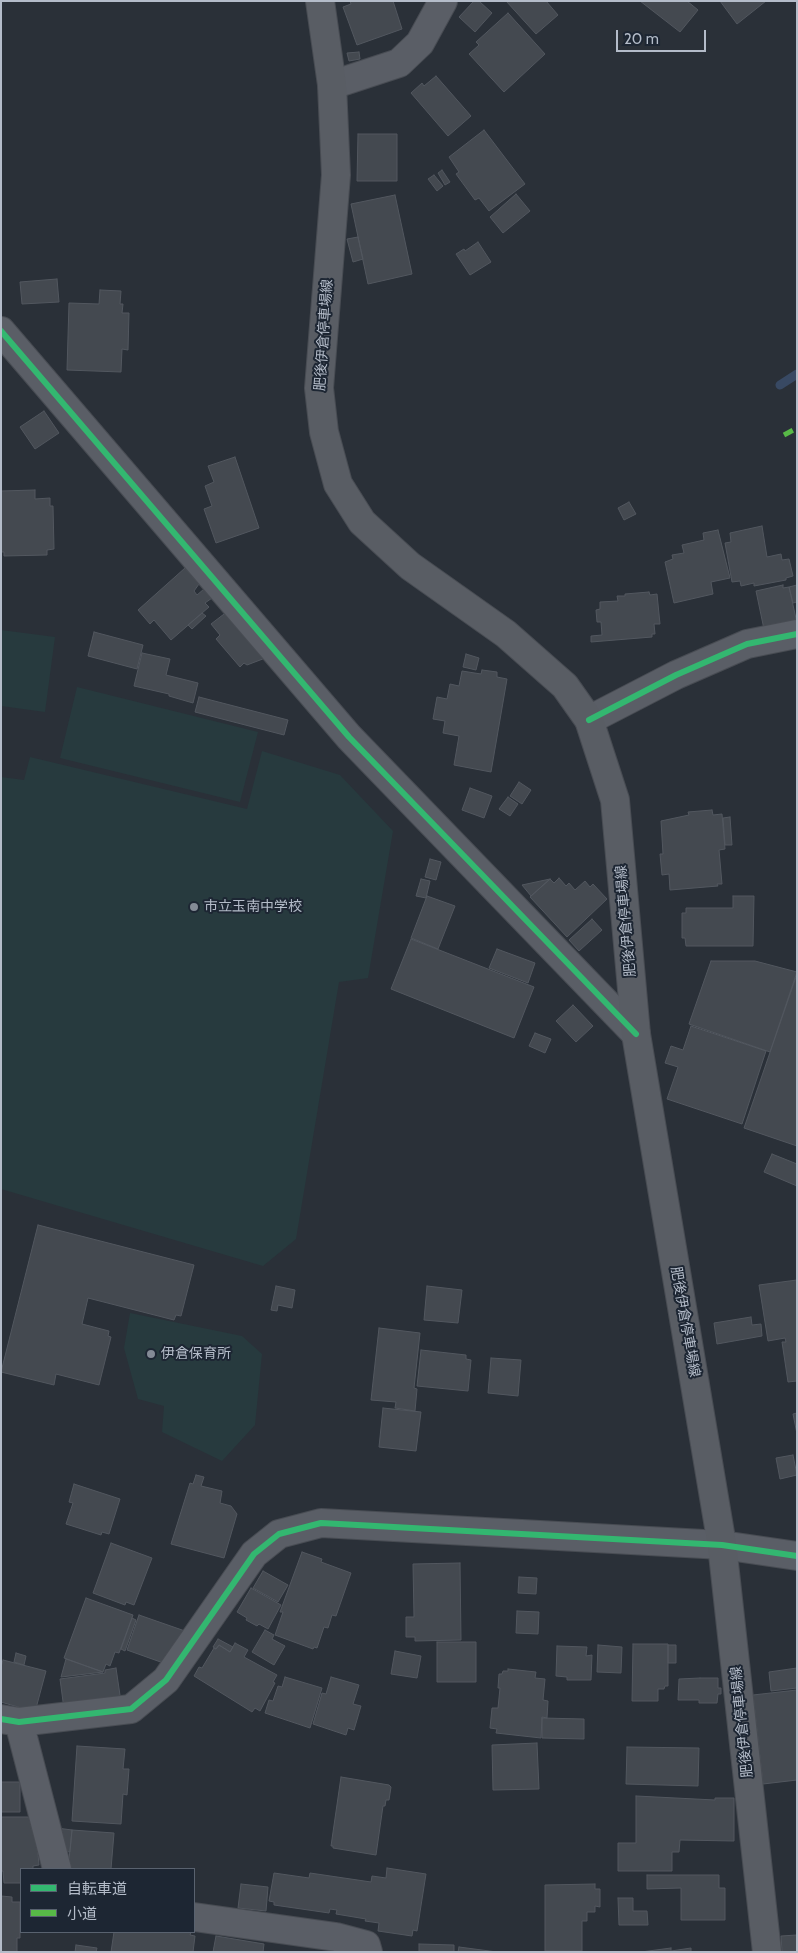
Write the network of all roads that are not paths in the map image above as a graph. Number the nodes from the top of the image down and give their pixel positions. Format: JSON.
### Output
{"nodes":[{"id":1,"x":320,"y":1,"type":"edge"},
{"id":2,"x":443,"y":1,"type":"edge"},
{"id":3,"x":332,"y":85,"type":"junction"},
{"id":4,"x":1,"y":331,"type":"edge"},
{"id":5,"x":797,"y":634,"type":"edge"},
{"id":6,"x":589,"y":720,"type":"junction"},
{"id":7,"x":636,"y":1034,"type":"junction"},
{"id":8,"x":722,"y":1544,"type":"junction"},
{"id":9,"x":797,"y":1556,"type":"edge"},
{"id":10,"x":10,"y":1721,"type":"edge"},
{"id":11,"x":57,"y":1868,"type":"edge"},
{"id":12,"x":195,"y":1918,"type":"edge"},
{"id":13,"x":368,"y":1952,"type":"edge"},
{"id":14,"x":767,"y":1952,"type":"edge"}],
"edges":[{"from":1,"to":3,"type":"main road","name":"肥後伊倉停車場線"},
{"from":2,"to":3,"type":"street"},
{"from":3,"to":6,"type":"main road","name":"肥後伊倉停車場線"},
{"from":4,"to":7,"type":"street"},
{"from":5,"to":6,"type":"street"},
{"from":6,"to":7,"type":"main road","name":"肥後伊倉停車場線"},
{"from":7,"to":8,"type":"main road","name":"肥後伊倉停車場線"},
{"from":8,"to":9,"type":"street"},
{"from":8,"to":10,"type":"street"},
{"from":8,"to":14,"type":"main road","name":"肥後伊倉停車場線"},
{"from":10,"to":11,"type":"street"},
{"from":12,"to":13,"type":"street"}]}
